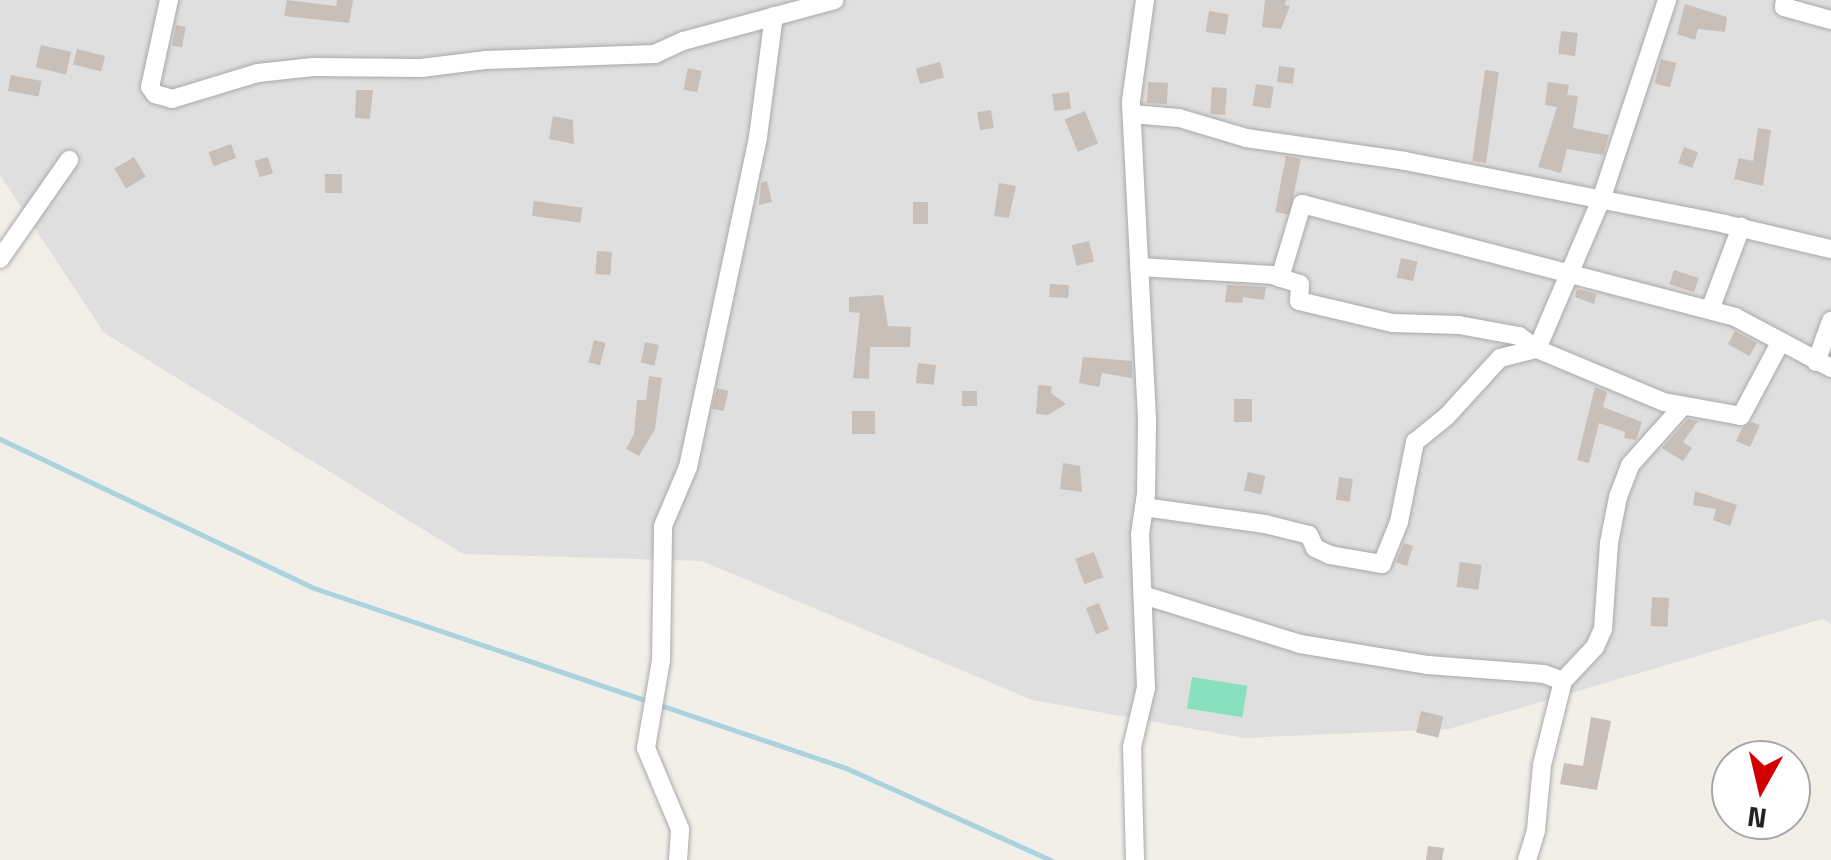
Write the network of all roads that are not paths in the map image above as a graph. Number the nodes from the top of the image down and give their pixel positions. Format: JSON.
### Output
{"nodes":[{"id":1,"x":169,"y":0,"type":"edge"},
{"id":2,"x":834,"y":0,"type":"edge"},
{"id":3,"x":1145,"y":0,"type":"edge"},
{"id":4,"x":1667,"y":0,"type":"edge"},
{"id":5,"x":1785,"y":0,"type":"edge"},
{"id":6,"x":774,"y":16,"type":"junction"},
{"id":7,"x":1831,"y":20,"type":"edge"},
{"id":8,"x":1132,"y":114,"type":"junction"},
{"id":9,"x":69,"y":160,"type":"dead end"},
{"id":10,"x":1601,"y":200,"type":"junction"},
{"id":11,"x":1742,"y":227,"type":"junction"},
{"id":12,"x":1831,"y":249,"type":"edge"},
{"id":13,"x":0,"y":259,"type":"edge"},
{"id":14,"x":1138,"y":267,"type":"junction"},
{"id":15,"x":1568,"y":270,"type":"junction"},
{"id":16,"x":1280,"y":278,"type":"junction"},
{"id":17,"x":1710,"y":310,"type":"junction"},
{"id":18,"x":1831,"y":321,"type":"edge"},
{"id":19,"x":1780,"y":342,"type":"junction"},
{"id":20,"x":1537,"y":349,"type":"junction"},
{"id":21,"x":1824,"y":365,"type":"edge"},
{"id":22,"x":1682,"y":406,"type":"junction"},
{"id":23,"x":1144,"y":508,"type":"junction"},
{"id":24,"x":1143,"y":596,"type":"junction"},
{"id":25,"x":1563,"y":681,"type":"junction"},
{"id":26,"x":678,"y":860,"type":"edge"},
{"id":27,"x":1135,"y":860,"type":"edge"},
{"id":28,"x":1527,"y":860,"type":"edge"}],
"edges":[{"from":1,"to":6,"type":"street"},
{"from":2,"to":6,"type":"street"},
{"from":3,"to":8,"type":"street"},
{"from":4,"to":10,"type":"street"},
{"from":5,"to":7,"type":"street"},
{"from":6,"to":26,"type":"street"},
{"from":8,"to":10,"type":"street"},
{"from":8,"to":14,"type":"street"},
{"from":9,"to":13,"type":"street"},
{"from":10,"to":11,"type":"street"},
{"from":10,"to":15,"type":"street"},
{"from":11,"to":12,"type":"street"},
{"from":11,"to":17,"type":"street"},
{"from":14,"to":16,"type":"street"},
{"from":14,"to":23,"type":"street"},
{"from":15,"to":16,"type":"street"},
{"from":15,"to":17,"type":"street"},
{"from":15,"to":20,"type":"street"},
{"from":16,"to":20,"type":"street"},
{"from":17,"to":19,"type":"street"},
{"from":18,"to":21,"type":"street"},
{"from":19,"to":21,"type":"street"},
{"from":19,"to":22,"type":"street"},
{"from":20,"to":22,"type":"street"},
{"from":20,"to":23,"type":"street"},
{"from":22,"to":25,"type":"street"},
{"from":23,"to":24,"type":"street"},
{"from":24,"to":25,"type":"street"},
{"from":24,"to":27,"type":"street"},
{"from":25,"to":28,"type":"street"}]}
